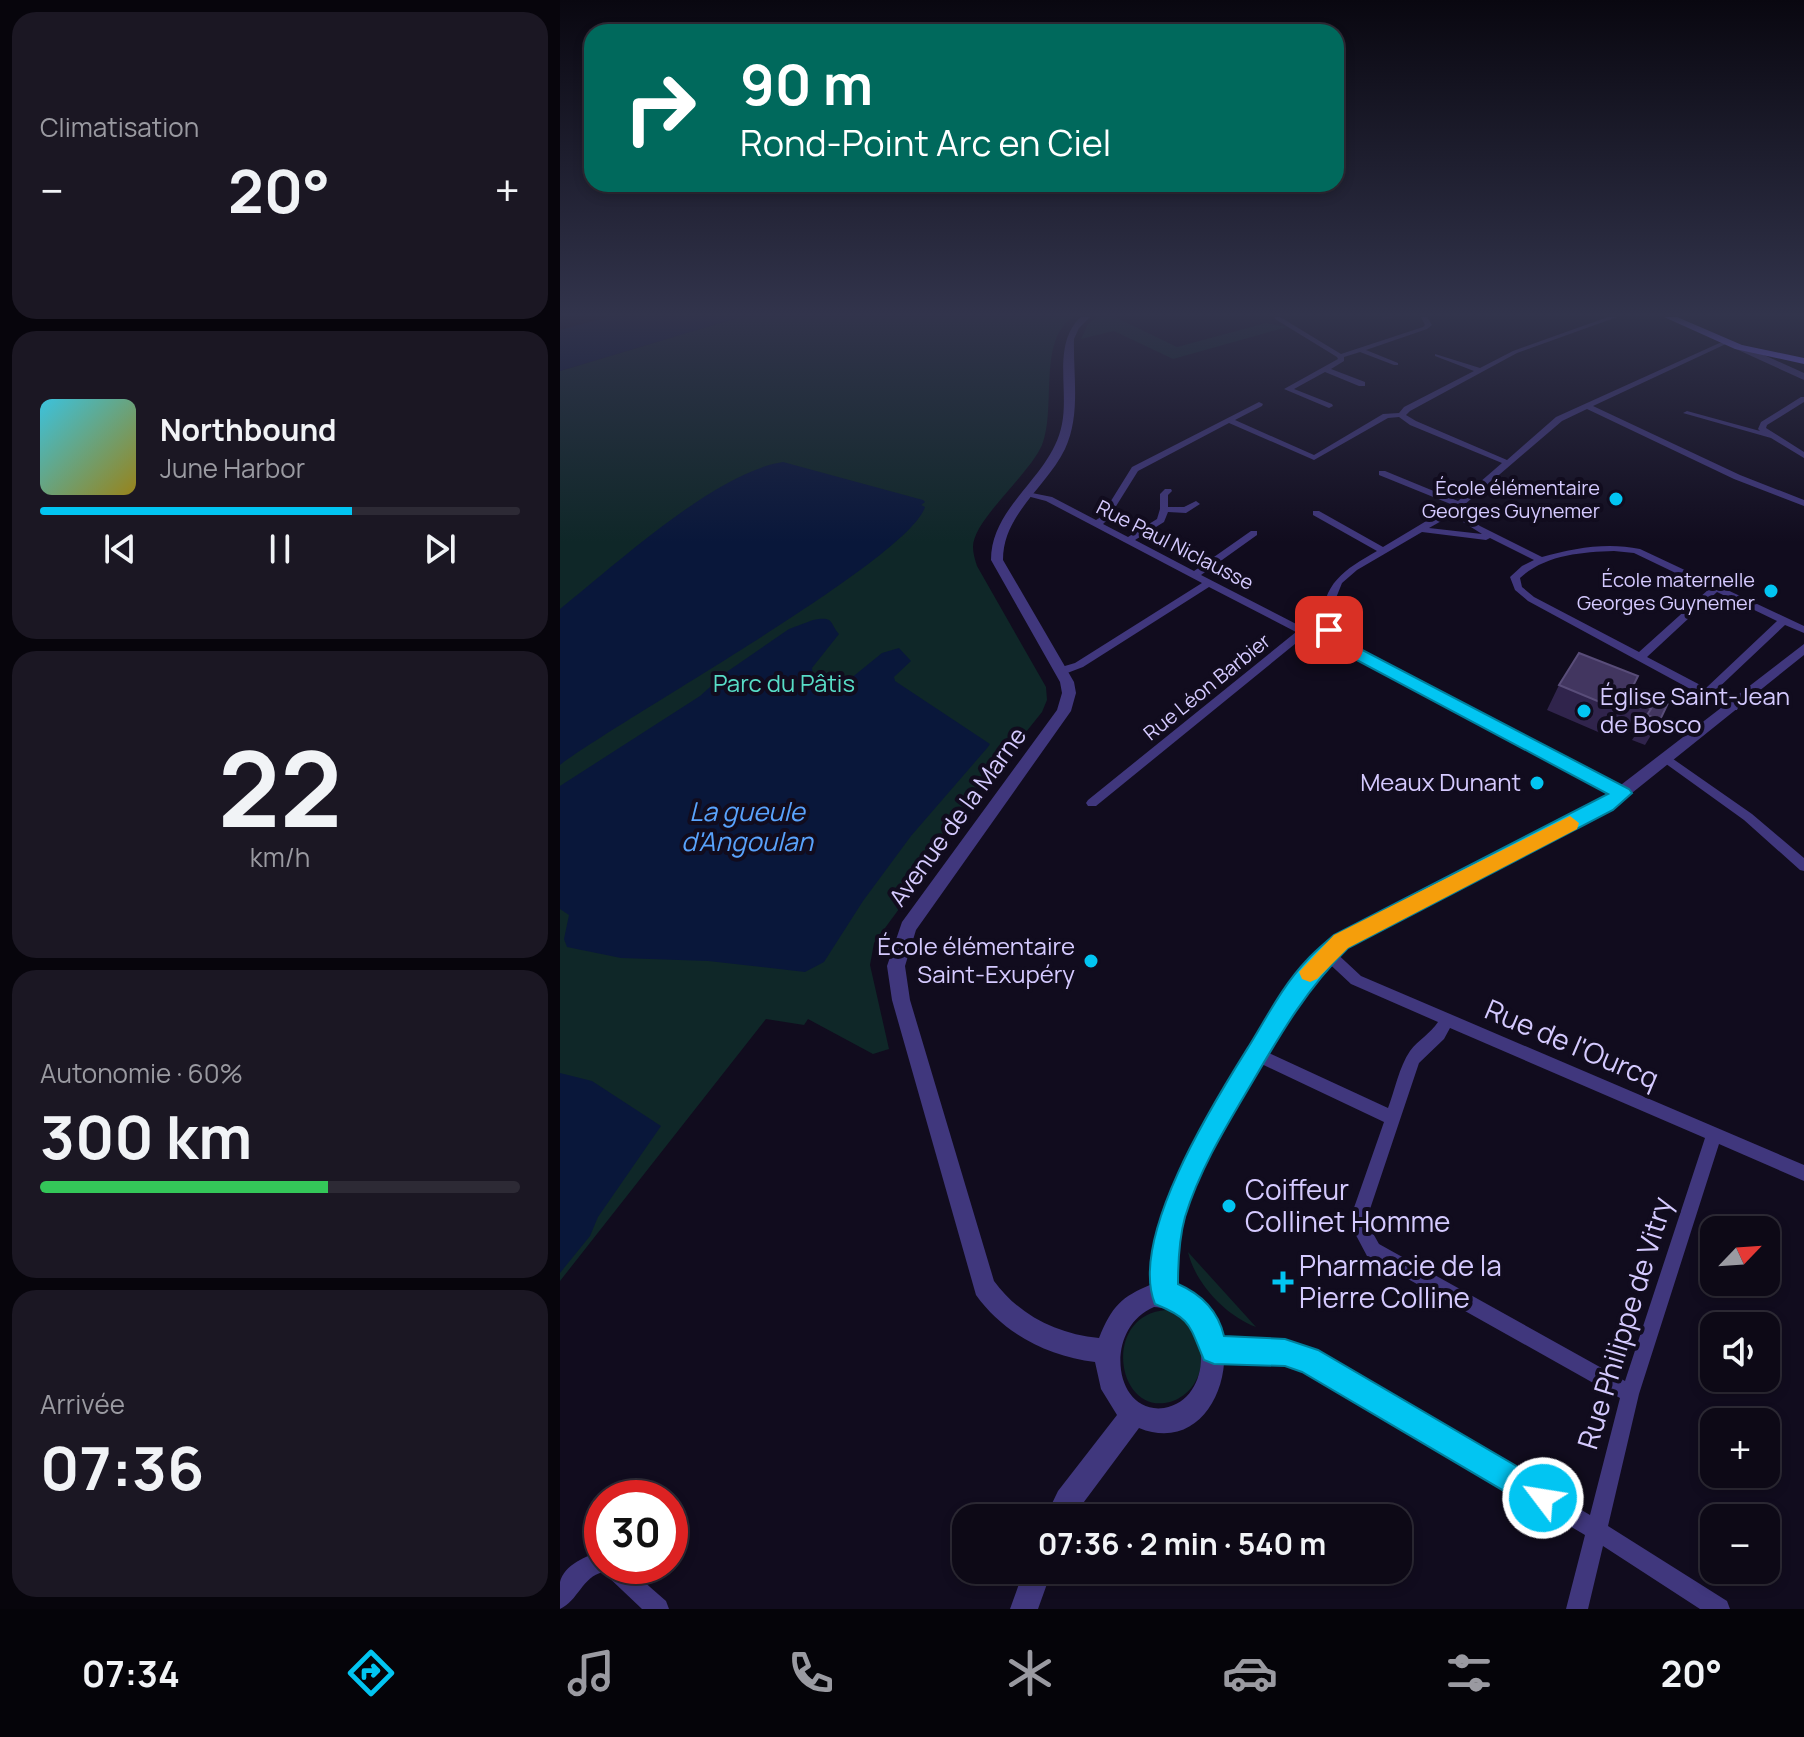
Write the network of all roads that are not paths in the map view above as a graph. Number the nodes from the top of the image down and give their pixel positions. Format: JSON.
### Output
{"nodes":[{"id":1,"x":1067,"y":392,"type":"edge"},
{"id":2,"x":1295,"y":392,"type":"edge"},
{"id":3,"x":1441,"y":392,"type":"edge"},
{"id":4,"x":1617,"y":392,"type":"edge"},
{"id":5,"x":1804,"y":399,"type":"edge"},
{"id":6,"x":1259,"y":404,"type":"dead end"},
{"id":7,"x":1329,"y":406,"type":"dead end"},
{"id":8,"x":1587,"y":406,"type":"junction"},
{"id":9,"x":1687,"y":413,"type":"dead end"},
{"id":10,"x":1401,"y":415,"type":"junction"},
{"id":11,"x":1229,"y":420,"type":"junction"},
{"id":12,"x":1770,"y":436,"type":"junction"},
{"id":13,"x":1804,"y":456,"type":"edge"},
{"id":14,"x":1506,"y":462,"type":"junction"},
{"id":15,"x":1382,"y":473,"type":"dead end"},
{"id":16,"x":1168,"y":491,"type":"dead end"},
{"id":17,"x":1030,"y":494,"type":"junction"},
{"id":18,"x":1804,"y":503,"type":"edge"},
{"id":19,"x":1196,"y":504,"type":"dead end"},
{"id":20,"x":1456,"y":508,"type":"junction"},
{"id":21,"x":1164,"y":509,"type":"junction"},
{"id":22,"x":1316,"y":513,"type":"dead end"},
{"id":23,"x":1096,"y":524,"type":"junction"},
{"id":24,"x":1424,"y":530,"type":"junction"},
{"id":25,"x":1254,"y":533,"type":"dead end"},
{"id":26,"x":1225,"y":539,"type":"dead end"},
{"id":27,"x":1501,"y":539,"type":"junction"},
{"id":28,"x":1128,"y":541,"type":"junction"},
{"id":29,"x":1238,"y":545,"type":"junction"},
{"id":30,"x":1383,"y":551,"type":"junction"},
{"id":31,"x":1542,"y":560,"type":"junction"},
{"id":32,"x":1195,"y":575,"type":"junction"},
{"id":33,"x":1209,"y":583,"type":"junction"},
{"id":34,"x":1716,"y":588,"type":"junction"},
{"id":35,"x":1784,"y":620,"type":"junction"},
{"id":36,"x":1327,"y":627,"type":"junction"},
{"id":37,"x":1804,"y":630,"type":"edge"},
{"id":38,"x":1303,"y":632,"type":"junction"},
{"id":39,"x":1804,"y":648,"type":"edge"},
{"id":40,"x":1640,"y":657,"type":"junction"},
{"id":41,"x":1062,"y":671,"type":"junction"},
{"id":42,"x":1707,"y":693,"type":"junction"},
{"id":43,"x":1733,"y":707,"type":"junction"},
{"id":44,"x":1666,"y":758,"type":"junction"},
{"id":45,"x":1623,"y":793,"type":"junction"},
{"id":46,"x":1092,"y":803,"type":"dead end"},
{"id":47,"x":1804,"y":866,"type":"edge"},
{"id":48,"x":1327,"y":953,"type":"junction"},
{"id":49,"x":1447,"y":1019,"type":"junction"},
{"id":50,"x":1256,"y":1054,"type":"junction"},
{"id":51,"x":1392,"y":1118,"type":"junction"},
{"id":52,"x":1714,"y":1134,"type":"junction"},
{"id":53,"x":1804,"y":1173,"type":"edge"},
{"id":54,"x":1164,"y":1294,"type":"junction"},
{"id":55,"x":1214,"y":1350,"type":"junction"},
{"id":56,"x":1108,"y":1351,"type":"junction"},
{"id":57,"x":1630,"y":1394,"type":"junction"},
{"id":58,"x":1134,"y":1413,"type":"junction"},
{"id":59,"x":1065,"y":1504,"type":"edge"},
{"id":60,"x":1594,"y":1529,"type":"junction"},
{"id":61,"x":584,"y":1570,"type":"edge"},
{"id":62,"x":631,"y":1584,"type":"edge"},
{"id":63,"x":1033,"y":1584,"type":"edge"},
{"id":64,"x":560,"y":1598,"type":"edge"},
{"id":65,"x":658,"y":1609,"type":"edge"},
{"id":66,"x":1024,"y":1609,"type":"edge"},
{"id":67,"x":1577,"y":1609,"type":"edge"},
{"id":68,"x":1719,"y":1609,"type":"edge"}],
"edges":[{"from":1,"to":17,"type":"street","name":"Avenue de la Marne"},
{"from":2,"to":7,"type":"street"},
{"from":3,"to":10,"type":"street"},
{"from":4,"to":8,"type":"street"},
{"from":5,"to":12,"type":"street"},
{"from":6,"to":11,"type":"street"},
{"from":8,"to":14,"type":"street"},
{"from":8,"to":18,"type":"street"},
{"from":9,"to":12,"type":"street"},
{"from":10,"to":11,"type":"street"},
{"from":10,"to":14,"type":"street"},
{"from":11,"to":23,"type":"street"},
{"from":12,"to":13,"type":"street"},
{"from":14,"to":20,"type":"street"},
{"from":15,"to":20,"type":"street"},
{"from":16,"to":21,"type":"street"},
{"from":17,"to":23,"type":"street","name":"Rue Paul Niclausse"},
{"from":17,"to":41,"type":"street","name":"Avenue de la Marne"},
{"from":19,"to":21,"type":"street"},
{"from":20,"to":24,"type":"street"},
{"from":20,"to":27,"type":"street"},
{"from":21,"to":28,"type":"street"},
{"from":22,"to":30,"type":"street"},
{"from":23,"to":28,"type":"street","name":"Rue Paul Niclausse"},
{"from":24,"to":27,"type":"street"},
{"from":24,"to":30,"type":"street"},
{"from":25,"to":29,"type":"street"},
{"from":26,"to":29,"type":"street"},
{"from":27,"to":31,"type":"street"},
{"from":28,"to":32,"type":"street","name":"Rue Paul Niclausse"},
{"from":29,"to":32,"type":"street"},
{"from":30,"to":36,"type":"street"},
{"from":31,"to":34,"type":"street"},
{"from":31,"to":40,"type":"street"},
{"from":32,"to":33,"type":"street","name":"Rue Paul Niclausse"},
{"from":33,"to":38,"type":"street","name":"Rue Paul Niclausse"},
{"from":33,"to":41,"type":"street"},
{"from":34,"to":35,"type":"street"},
{"from":34,"to":40,"type":"street"},
{"from":35,"to":37,"type":"street"},
{"from":35,"to":42,"type":"street"},
{"from":36,"to":38,"type":"street","name":"Rue Léon Barbier"},
{"from":36,"to":45,"type":"street"},
{"from":38,"to":46,"type":"street","name":"Rue Léon Barbier"},
{"from":39,"to":43,"type":"street"},
{"from":40,"to":42,"type":"street"},
{"from":41,"to":56,"type":"street","name":"Avenue de la Marne"},
{"from":42,"to":43,"type":"street"},
{"from":43,"to":44,"type":"street"},
{"from":44,"to":45,"type":"street"},
{"from":44,"to":47,"type":"street"},
{"from":45,"to":48,"type":"street"},
{"from":48,"to":49,"type":"street","name":"Rue de l'Ourcq"},
{"from":48,"to":50,"type":"street"},
{"from":49,"to":51,"type":"street"},
{"from":49,"to":52,"type":"street","name":"Rue de l'Ourcq"},
{"from":50,"to":51,"type":"street"},
{"from":50,"to":54,"type":"street"},
{"from":51,"to":57,"type":"street"},
{"from":52,"to":53,"type":"street","name":"Rue de l'Ourcq"},
{"from":52,"to":57,"type":"street","name":"Rue Philippe de Vitry"},
{"from":54,"to":55,"type":"street"},
{"from":54,"to":56,"type":"street"},
{"from":55,"to":58,"type":"street"},
{"from":55,"to":60,"type":"street"},
{"from":56,"to":58,"type":"street"},
{"from":57,"to":60,"type":"street","name":"Rue Philippe de Vitry"},
{"from":58,"to":59,"type":"street"},
{"from":60,"to":67,"type":"street","name":"Rue Philippe de Vitry"},
{"from":60,"to":68,"type":"street"},
{"from":61,"to":64,"type":"street"},
{"from":62,"to":65,"type":"street"},
{"from":63,"to":66,"type":"street"}]}
